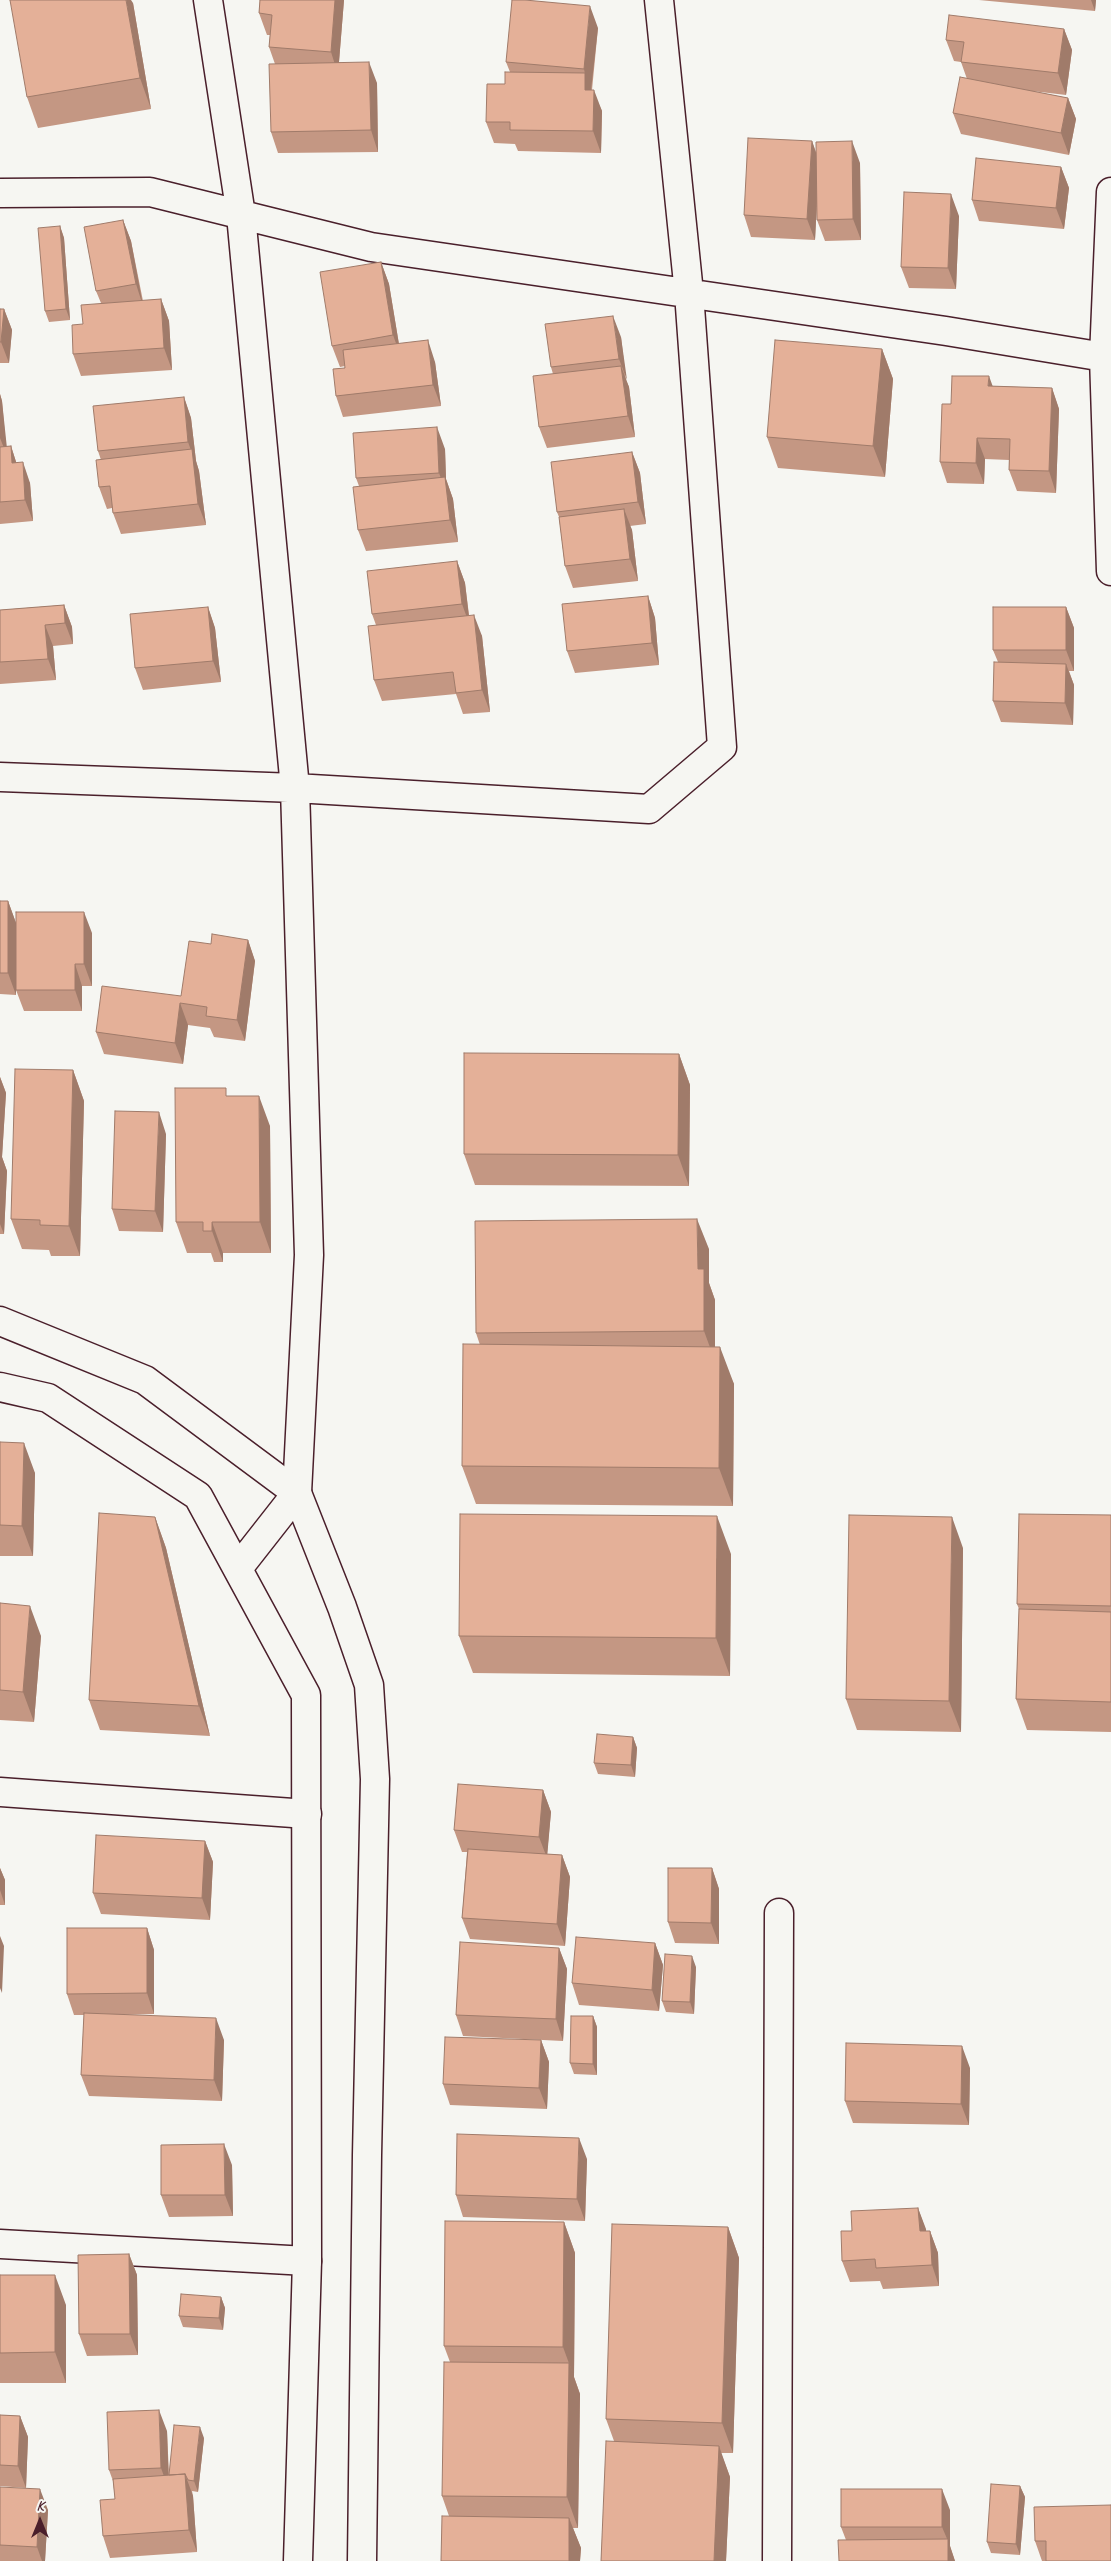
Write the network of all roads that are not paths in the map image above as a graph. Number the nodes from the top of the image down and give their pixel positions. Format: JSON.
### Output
{"nodes":[{"id":1,"x":208,"y":0,"type":"edge"},
{"id":2,"x":659,"y":0,"type":"edge"},
{"id":3,"x":1111,"y":192,"type":"edge"},
{"id":4,"x":0,"y":193,"type":"edge"},
{"id":5,"x":241,"y":215,"type":"junction"},
{"id":6,"x":688,"y":293,"type":"junction"},
{"id":7,"x":1104,"y":358,"type":"junction"},
{"id":8,"x":1111,"y":571,"type":"edge"},
{"id":9,"x":0,"y":777,"type":"edge"},
{"id":10,"x":295,"y":788,"type":"junction"},
{"id":11,"x":0,"y":1322,"type":"edge"},
{"id":12,"x":0,"y":1387,"type":"edge"},
{"id":13,"x":297,"y":1494,"type":"junction"},
{"id":14,"x":239,"y":1567,"type":"junction"},
{"id":15,"x":0,"y":1792,"type":"edge"},
{"id":16,"x":308,"y":1814,"type":"junction"},
{"id":17,"x":779,"y":1913,"type":"dead end"},
{"id":18,"x":0,"y":2244,"type":"edge"},
{"id":19,"x":307,"y":2261,"type":"junction"},
{"id":20,"x":298,"y":2561,"type":"edge"},
{"id":21,"x":362,"y":2561,"type":"edge"},
{"id":22,"x":777,"y":2561,"type":"edge"}],
"edges":[{"from":1,"to":5,"type":"street"},
{"from":2,"to":6,"type":"street"},
{"from":3,"to":7,"type":"street"},
{"from":4,"to":5,"type":"street"},
{"from":5,"to":6,"type":"street"},
{"from":5,"to":10,"type":"street"},
{"from":6,"to":7,"type":"street"},
{"from":6,"to":10,"type":"street"},
{"from":7,"to":8,"type":"street"},
{"from":9,"to":10,"type":"street"},
{"from":10,"to":13,"type":"street"},
{"from":11,"to":13,"type":"street"},
{"from":12,"to":14,"type":"street"},
{"from":13,"to":14,"type":"street"},
{"from":13,"to":21,"type":"street"},
{"from":14,"to":16,"type":"street"},
{"from":15,"to":16,"type":"street"},
{"from":16,"to":19,"type":"street"},
{"from":17,"to":22,"type":"street"},
{"from":18,"to":19,"type":"street"},
{"from":19,"to":20,"type":"street"}]}
